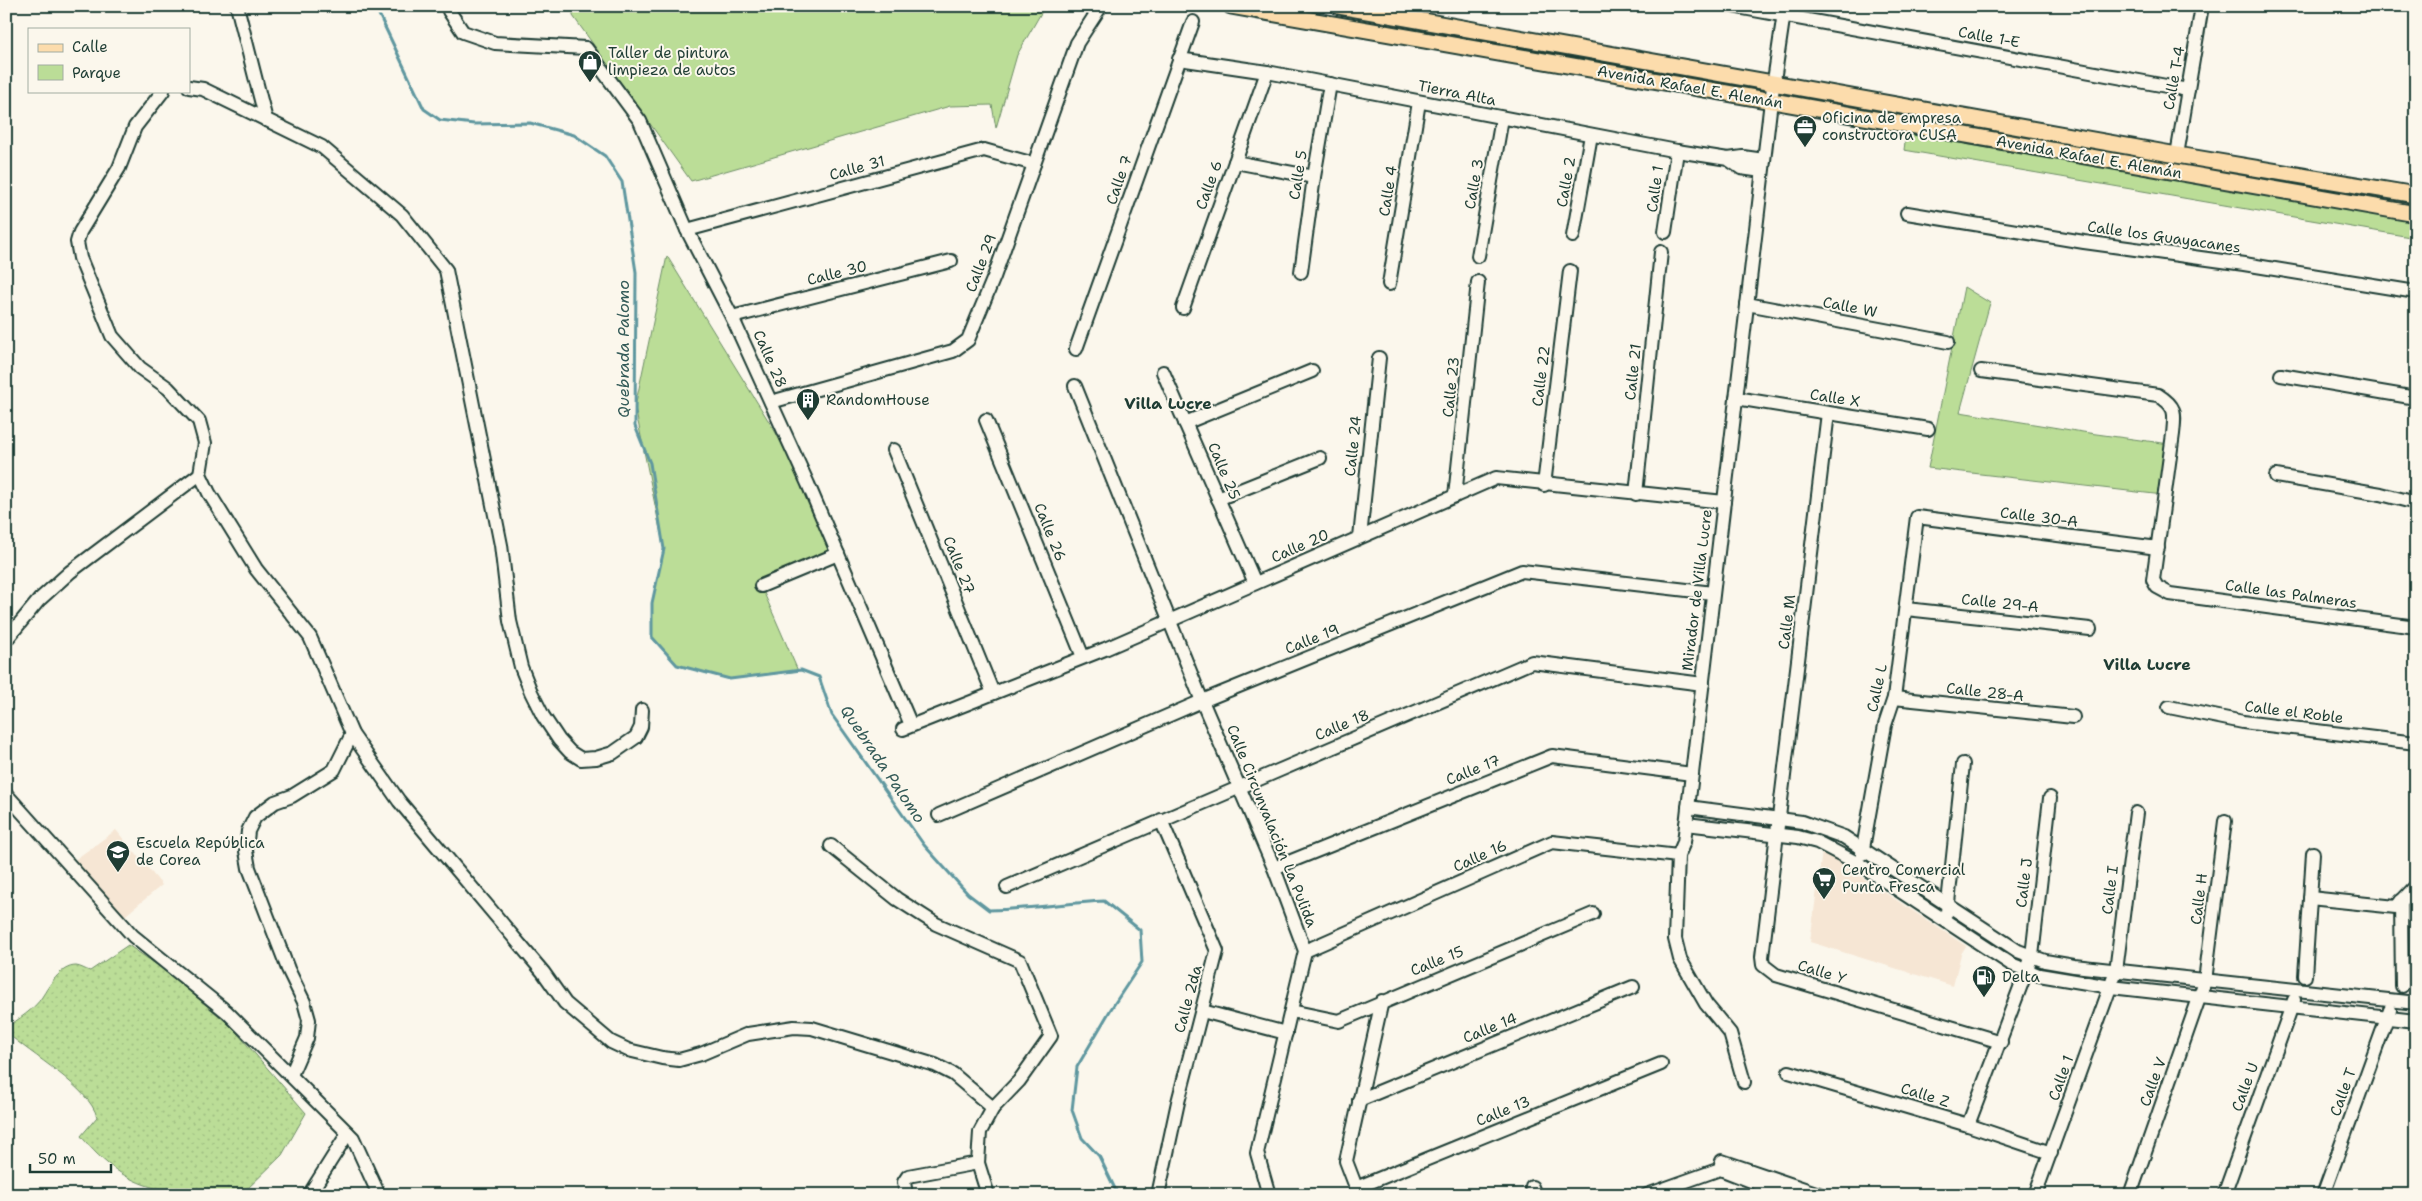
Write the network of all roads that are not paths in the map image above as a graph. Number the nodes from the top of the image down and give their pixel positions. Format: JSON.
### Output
{"nodes":[{"id":1,"x":236,"y":6,"type":"edge"},
{"id":2,"x":449,"y":6,"type":"edge"},
{"id":3,"x":1101,"y":6,"type":"edge"},
{"id":4,"x":1231,"y":6,"type":"edge"},
{"id":5,"x":1339,"y":6,"type":"edge"},
{"id":6,"x":1732,"y":6,"type":"edge"},
{"id":7,"x":2202,"y":6,"type":"edge"},
{"id":8,"x":1784,"y":11,"type":"edge"},
{"id":9,"x":1193,"y":22,"type":"dead end"},
{"id":10,"x":1179,"y":59,"type":"junction"},
{"id":11,"x":1267,"y":72,"type":"junction"},
{"id":12,"x":1330,"y":84,"type":"junction"},
{"id":13,"x":1774,"y":84,"type":"junction"},
{"id":14,"x":190,"y":87,"type":"edge"},
{"id":15,"x":2188,"y":90,"type":"junction"},
{"id":16,"x":162,"y":92,"type":"edge"},
{"id":17,"x":1771,"y":101,"type":"junction"},
{"id":18,"x":1419,"y":102,"type":"junction"},
{"id":19,"x":1502,"y":118,"type":"junction"},
{"id":20,"x":266,"y":120,"type":"junction"},
{"id":21,"x":1591,"y":134,"type":"junction"},
{"id":22,"x":1677,"y":151,"type":"junction"},
{"id":23,"x":2177,"y":155,"type":"junction"},
{"id":24,"x":1235,"y":162,"type":"junction"},
{"id":25,"x":1034,"y":164,"type":"junction"},
{"id":26,"x":1763,"y":166,"type":"junction"},
{"id":27,"x":1314,"y":178,"type":"junction"},
{"id":28,"x":2416,"y":195,"type":"edge"},
{"id":29,"x":1908,"y":213,"type":"dead end"},
{"id":30,"x":2416,"y":214,"type":"edge"},
{"id":31,"x":687,"y":230,"type":"junction"},
{"id":32,"x":1665,"y":232,"type":"dead end"},
{"id":33,"x":1573,"y":236,"type":"dead end"},
{"id":34,"x":1662,"y":252,"type":"dead end"},
{"id":35,"x":1478,"y":256,"type":"dead end"},
{"id":36,"x":950,"y":262,"type":"dead end"},
{"id":37,"x":1570,"y":271,"type":"dead end"},
{"id":38,"x":1301,"y":272,"type":"dead end"},
{"id":39,"x":1478,"y":282,"type":"dead end"},
{"id":40,"x":1389,"y":284,"type":"dead end"},
{"id":41,"x":2416,"y":292,"type":"edge"},
{"id":42,"x":1747,"y":304,"type":"junction"},
{"id":43,"x":1183,"y":308,"type":"dead end"},
{"id":44,"x":732,"y":317,"type":"junction"},
{"id":45,"x":1948,"y":342,"type":"dead end"},
{"id":46,"x":1076,"y":349,"type":"dead end"},
{"id":47,"x":1379,"y":358,"type":"dead end"},
{"id":48,"x":1312,"y":371,"type":"dead end"},
{"id":49,"x":1981,"y":371,"type":"dead end"},
{"id":50,"x":1163,"y":372,"type":"dead end"},
{"id":51,"x":2281,"y":375,"type":"dead end"},
{"id":52,"x":1075,"y":386,"type":"dead end"},
{"id":53,"x":1736,"y":398,"type":"junction"},
{"id":54,"x":2416,"y":398,"type":"edge"},
{"id":55,"x":771,"y":402,"type":"junction"},
{"id":56,"x":1828,"y":413,"type":"junction"},
{"id":57,"x":986,"y":420,"type":"dead end"},
{"id":58,"x":1185,"y":423,"type":"junction"},
{"id":59,"x":1928,"y":429,"type":"dead end"},
{"id":60,"x":894,"y":450,"type":"dead end"},
{"id":61,"x":1320,"y":458,"type":"dead end"},
{"id":62,"x":200,"y":474,"type":"junction"},
{"id":63,"x":2276,"y":476,"type":"dead end"},
{"id":64,"x":1544,"y":485,"type":"junction"},
{"id":65,"x":1636,"y":494,"type":"junction"},
{"id":66,"x":1455,"y":496,"type":"junction"},
{"id":67,"x":1218,"y":499,"type":"junction"},
{"id":68,"x":1724,"y":502,"type":"junction"},
{"id":69,"x":2416,"y":503,"type":"edge"},
{"id":70,"x":1917,"y":517,"type":"joint"},
{"id":71,"x":1360,"y":537,"type":"junction"},
{"id":72,"x":2158,"y":548,"type":"junction"},
{"id":73,"x":838,"y":554,"type":"junction"},
{"id":74,"x":1255,"y":584,"type":"junction"},
{"id":75,"x":761,"y":586,"type":"dead end"},
{"id":76,"x":1713,"y":594,"type":"junction"},
{"id":77,"x":1906,"y":609,"type":"junction"},
{"id":78,"x":1169,"y":621,"type":"junction"},
{"id":79,"x":2416,"y":627,"type":"edge"},
{"id":80,"x":2090,"y":630,"type":"dead end"},
{"id":81,"x":6,"y":640,"type":"edge"},
{"id":82,"x":1083,"y":657,"type":"junction"},
{"id":83,"x":1703,"y":684,"type":"junction"},
{"id":84,"x":993,"y":693,"type":"junction"},
{"id":85,"x":1894,"y":698,"type":"junction"},
{"id":86,"x":1202,"y":701,"type":"junction"},
{"id":87,"x":2169,"y":707,"type":"dead end"},
{"id":88,"x":642,"y":710,"type":"dead end"},
{"id":89,"x":2073,"y":718,"type":"dead end"},
{"id":90,"x":907,"y":727,"type":"joint"},
{"id":91,"x":352,"y":734,"type":"junction"},
{"id":92,"x":2416,"y":743,"type":"edge"},
{"id":93,"x":1963,"y":764,"type":"dead end"},
{"id":94,"x":1692,"y":774,"type":"junction"},
{"id":95,"x":1239,"y":786,"type":"junction"},
{"id":96,"x":6,"y":794,"type":"edge"},
{"id":97,"x":2050,"y":798,"type":"dead end"},
{"id":98,"x":1688,"y":807,"type":"junction"},
{"id":99,"x":2136,"y":813,"type":"dead end"},
{"id":100,"x":939,"y":815,"type":"dead end"},
{"id":101,"x":1780,"y":819,"type":"junction"},
{"id":102,"x":1161,"y":820,"type":"junction"},
{"id":103,"x":2225,"y":821,"type":"dead end"},
{"id":104,"x":1686,"y":824,"type":"junction"},
{"id":105,"x":1823,"y":828,"type":"junction"},
{"id":106,"x":1777,"y":835,"type":"junction"},
{"id":107,"x":1817,"y":842,"type":"junction"},
{"id":108,"x":831,"y":846,"type":"dead end"},
{"id":109,"x":1864,"y":849,"type":"junction"},
{"id":110,"x":2313,"y":853,"type":"dead end"},
{"id":111,"x":1678,"y":856,"type":"junction"},
{"id":112,"x":1859,"y":864,"type":"junction"},
{"id":113,"x":1274,"y":868,"type":"junction"},
{"id":114,"x":1007,"y":886,"type":"dead end"},
{"id":115,"x":2416,"y":886,"type":"edge"},
{"id":116,"x":2310,"y":898,"type":"junction"},
{"id":117,"x":2401,"y":901,"type":"junction"},
{"id":118,"x":1948,"y":905,"type":"junction"},
{"id":119,"x":1593,"y":914,"type":"dead end"},
{"id":120,"x":1946,"y":922,"type":"junction"},
{"id":121,"x":1305,"y":951,"type":"junction"},
{"id":122,"x":2032,"y":956,"type":"junction"},
{"id":123,"x":2026,"y":971,"type":"junction"},
{"id":124,"x":2116,"y":971,"type":"junction"},
{"id":125,"x":2305,"y":976,"type":"dead end"},
{"id":126,"x":2205,"y":980,"type":"junction"},
{"id":127,"x":2111,"y":986,"type":"junction"},
{"id":128,"x":2402,"y":986,"type":"dead end"},
{"id":129,"x":1633,"y":987,"type":"dead end"},
{"id":130,"x":2297,"y":990,"type":"junction"},
{"id":131,"x":2201,"y":995,"type":"junction"},
{"id":132,"x":2393,"y":1000,"type":"junction"},
{"id":133,"x":1382,"y":1002,"type":"junction"},
{"id":134,"x":2416,"y":1003,"type":"edge"},
{"id":135,"x":2292,"y":1006,"type":"junction"},
{"id":136,"x":1202,"y":1010,"type":"junction"},
{"id":137,"x":1291,"y":1011,"type":"junction"},
{"id":138,"x":2387,"y":1017,"type":"junction"},
{"id":139,"x":2416,"y":1021,"type":"edge"},
{"id":140,"x":1286,"y":1033,"type":"junction"},
{"id":141,"x":2001,"y":1042,"type":"junction"},
{"id":142,"x":1661,"y":1064,"type":"dead end"},
{"id":143,"x":1789,"y":1072,"type":"dead end"},
{"id":144,"x":291,"y":1075,"type":"junction"},
{"id":145,"x":1744,"y":1082,"type":"dead end"},
{"id":146,"x":1359,"y":1100,"type":"junction"},
{"id":147,"x":993,"y":1108,"type":"junction"},
{"id":148,"x":1968,"y":1125,"type":"junction"},
{"id":149,"x":348,"y":1133,"type":"junction"},
{"id":150,"x":2051,"y":1153,"type":"junction"},
{"id":151,"x":978,"y":1163,"type":"junction"},
{"id":152,"x":1720,"y":1169,"type":"junction"},
{"id":153,"x":1358,"y":1191,"type":"edge"},
{"id":154,"x":309,"y":1195,"type":"edge"},
{"id":155,"x":379,"y":1195,"type":"edge"},
{"id":156,"x":906,"y":1195,"type":"edge"},
{"id":157,"x":988,"y":1195,"type":"edge"},
{"id":158,"x":1158,"y":1195,"type":"edge"},
{"id":159,"x":1269,"y":1195,"type":"edge"},
{"id":160,"x":1646,"y":1195,"type":"edge"},
{"id":161,"x":1787,"y":1195,"type":"edge"},
{"id":162,"x":1822,"y":1195,"type":"edge"},
{"id":163,"x":2035,"y":1195,"type":"edge"},
{"id":164,"x":2130,"y":1195,"type":"edge"},
{"id":165,"x":2224,"y":1195,"type":"edge"},
{"id":166,"x":2324,"y":1195,"type":"edge"}],
"edges":[{"from":1,"to":20,"type":"street"},
{"from":2,"to":31,"type":"street","name":"Calle 28"},
{"from":3,"to":25,"type":"street","name":"Calle 29"},
{"from":4,"to":17,"type":"main road","name":"Avenida Rafael E. Alemán"},
{"from":5,"to":13,"type":"main road","name":"Avenida Rafael E. Alemán"},
{"from":6,"to":8,"type":"street","name":"Calle 1-E"},
{"from":7,"to":15,"type":"street","name":"Calle T-4"},
{"from":8,"to":13,"type":"street","name":"Mirador de Villa Lucre"},
{"from":8,"to":15,"type":"street","name":"Calle 1-E"},
{"from":9,"to":10,"type":"street","name":"Calle 7"},
{"from":10,"to":11,"type":"street","name":"Tierra Alta"},
{"from":10,"to":46,"type":"street","name":"Calle 7"},
{"from":11,"to":12,"type":"street","name":"Tierra Alta"},
{"from":11,"to":24,"type":"street","name":"Calle 6"},
{"from":12,"to":18,"type":"street","name":"Tierra Alta"},
{"from":12,"to":27,"type":"street","name":"Calle 5"},
{"from":13,"to":17,"type":"street","name":"Mirador de Villa Lucre"},
{"from":13,"to":23,"type":"main road","name":"Avenida Rafael E. Alemán"},
{"from":14,"to":20,"type":"street"},
{"from":15,"to":23,"type":"street","name":"Calle T-4"},
{"from":16,"to":62,"type":"street"},
{"from":17,"to":26,"type":"street","name":"Mirador de Villa Lucre"},
{"from":17,"to":30,"type":"main road","name":"Avenida Rafael E. Alemán"},
{"from":18,"to":19,"type":"street","name":"Tierra Alta"},
{"from":18,"to":40,"type":"street","name":"Calle 4"},
{"from":19,"to":21,"type":"street","name":"Tierra Alta"},
{"from":19,"to":35,"type":"street","name":"Calle 3"},
{"from":20,"to":88,"type":"street"},
{"from":21,"to":22,"type":"street","name":"Tierra Alta"},
{"from":21,"to":33,"type":"street","name":"Calle 2"},
{"from":22,"to":26,"type":"street","name":"Tierra Alta"},
{"from":22,"to":32,"type":"street","name":"Calle 1"},
{"from":23,"to":28,"type":"main road","name":"Avenida Rafael E. Alemán"},
{"from":24,"to":27,"type":"street"},
{"from":24,"to":43,"type":"street","name":"Calle 6"},
{"from":25,"to":31,"type":"street","name":"Calle 31"},
{"from":25,"to":55,"type":"street","name":"Calle 29"},
{"from":26,"to":42,"type":"street","name":"Mirador de Villa Lucre"},
{"from":27,"to":38,"type":"street","name":"Calle 5"},
{"from":29,"to":41,"type":"street","name":"Calle los Guayacanes"},
{"from":31,"to":44,"type":"street","name":"Calle 28"},
{"from":34,"to":65,"type":"street","name":"Calle 21"},
{"from":36,"to":44,"type":"street","name":"Calle 30"},
{"from":37,"to":64,"type":"street","name":"Calle 22"},
{"from":39,"to":66,"type":"street","name":"Calle 23"},
{"from":42,"to":45,"type":"street","name":"Calle W"},
{"from":42,"to":53,"type":"street","name":"Mirador de Villa Lucre"},
{"from":44,"to":55,"type":"street","name":"Calle 28"},
{"from":47,"to":71,"type":"street","name":"Calle 24"},
{"from":48,"to":58,"type":"street"},
{"from":49,"to":72,"type":"street"},
{"from":50,"to":58,"type":"street","name":"Calle 25"},
{"from":51,"to":54,"type":"street"},
{"from":52,"to":78,"type":"street","name":"Calle Circunvalación La Pulida"},
{"from":53,"to":56,"type":"street","name":"Calle X"},
{"from":53,"to":68,"type":"street","name":"Mirador de Villa Lucre"},
{"from":55,"to":73,"type":"street","name":"Calle 28"},
{"from":56,"to":59,"type":"street","name":"Calle X"},
{"from":56,"to":101,"type":"street","name":"Calle M"},
{"from":57,"to":82,"type":"street","name":"Calle 26"},
{"from":58,"to":67,"type":"street","name":"Calle 25"},
{"from":60,"to":84,"type":"street","name":"Calle 27"},
{"from":61,"to":67,"type":"street"},
{"from":62,"to":81,"type":"street"},
{"from":62,"to":91,"type":"street"},
{"from":63,"to":69,"type":"street"},
{"from":64,"to":65,"type":"street","name":"Calle 20"},
{"from":64,"to":66,"type":"street","name":"Calle 20"},
{"from":65,"to":68,"type":"street","name":"Calle 20"},
{"from":66,"to":71,"type":"street","name":"Calle 20"},
{"from":67,"to":74,"type":"street","name":"Calle 25"},
{"from":68,"to":76,"type":"street","name":"Mirador de Villa Lucre"},
{"from":70,"to":72,"type":"street","name":"Calle 30-A"},
{"from":70,"to":77,"type":"street","name":"Calle L"},
{"from":71,"to":74,"type":"street","name":"Calle 20"},
{"from":72,"to":79,"type":"street","name":"Calle las Palmeras"},
{"from":73,"to":75,"type":"street"},
{"from":73,"to":90,"type":"street","name":"Calle 28"},
{"from":74,"to":78,"type":"street","name":"Calle 20"},
{"from":76,"to":83,"type":"street","name":"Mirador de Villa Lucre"},
{"from":76,"to":86,"type":"street","name":"Calle 19"},
{"from":77,"to":80,"type":"street","name":"Calle 29-A"},
{"from":77,"to":85,"type":"street","name":"Calle L"},
{"from":78,"to":82,"type":"street","name":"Calle 20"},
{"from":78,"to":86,"type":"street","name":"Calle Circunvalación La Pulida"},
{"from":82,"to":84,"type":"street","name":"Calle 20"},
{"from":83,"to":94,"type":"street","name":"Mirador de Villa Lucre"},
{"from":83,"to":95,"type":"street","name":"Calle 18"},
{"from":84,"to":90,"type":"street","name":"Calle 20"},
{"from":85,"to":89,"type":"street","name":"Calle 28-A"},
{"from":85,"to":109,"type":"street","name":"Calle L"},
{"from":86,"to":95,"type":"street","name":"Calle Circunvalación La Pulida"},
{"from":86,"to":100,"type":"street","name":"Calle 19"},
{"from":87,"to":92,"type":"street","name":"Calle el Roble"},
{"from":91,"to":144,"type":"street"},
{"from":91,"to":147,"type":"street"},
{"from":93,"to":118,"type":"street"},
{"from":94,"to":98,"type":"street","name":"Mirador de Villa Lucre"},
{"from":94,"to":113,"type":"street","name":"Calle 17"},
{"from":95,"to":102,"type":"street","name":"Calle 18"},
{"from":95,"to":113,"type":"street","name":"Calle Circunvalación La Pulida"},
{"from":96,"to":144,"type":"street"},
{"from":97,"to":122,"type":"street","name":"Calle J"},
{"from":98,"to":101,"type":"street"},
{"from":98,"to":104,"type":"street","name":"Mirador de Villa Lucre"},
{"from":99,"to":124,"type":"street","name":"Calle I"},
{"from":101,"to":105,"type":"street"},
{"from":101,"to":106,"type":"street","name":"Calle M"},
{"from":102,"to":114,"type":"street","name":"Calle 18"},
{"from":102,"to":136,"type":"street","name":"Calle 2da"},
{"from":103,"to":126,"type":"street","name":"Calle H"},
{"from":104,"to":106,"type":"street"},
{"from":104,"to":111,"type":"street","name":"Mirador de Villa Lucre"},
{"from":105,"to":107,"type":"street"},
{"from":105,"to":109,"type":"street"},
{"from":106,"to":107,"type":"street"},
{"from":106,"to":141,"type":"street","name":"Calle Y"},
{"from":107,"to":112,"type":"street"},
{"from":108,"to":147,"type":"street"},
{"from":109,"to":112,"type":"street","name":"Calle L"},
{"from":109,"to":118,"type":"street"},
{"from":110,"to":116,"type":"street"},
{"from":111,"to":121,"type":"street","name":"Calle 16"},
{"from":111,"to":145,"type":"street","name":"Mirador de Villa Lucre"},
{"from":112,"to":120,"type":"street"},
{"from":113,"to":121,"type":"street","name":"Calle Circunvalación La Pulida"},
{"from":115,"to":117,"type":"street"},
{"from":116,"to":117,"type":"street"},
{"from":116,"to":125,"type":"street"},
{"from":117,"to":128,"type":"street"},
{"from":118,"to":120,"type":"street"},
{"from":118,"to":122,"type":"street"},
{"from":119,"to":133,"type":"street","name":"Calle 15"},
{"from":120,"to":123,"type":"street"},
{"from":121,"to":137,"type":"street","name":"Calle Circunvalación La Pulida"},
{"from":122,"to":123,"type":"street","name":"Calle J"},
{"from":122,"to":124,"type":"street"},
{"from":123,"to":127,"type":"street"},
{"from":123,"to":141,"type":"street","name":"Calle J"},
{"from":124,"to":126,"type":"street"},
{"from":124,"to":127,"type":"street","name":"Calle 1"},
{"from":126,"to":130,"type":"street"},
{"from":126,"to":131,"type":"street","name":"Calle V"},
{"from":127,"to":131,"type":"street"},
{"from":127,"to":150,"type":"street","name":"Calle 1"},
{"from":129,"to":146,"type":"street","name":"Calle 14"},
{"from":130,"to":132,"type":"street"},
{"from":130,"to":135,"type":"street","name":"Calle U"},
{"from":131,"to":135,"type":"street"},
{"from":131,"to":164,"type":"street","name":"Calle V"},
{"from":132,"to":134,"type":"street"},
{"from":132,"to":138,"type":"street","name":"Calle T"},
{"from":133,"to":137,"type":"street","name":"Calle 15"},
{"from":133,"to":146,"type":"street"},
{"from":135,"to":138,"type":"street"},
{"from":135,"to":165,"type":"street","name":"Calle U"},
{"from":136,"to":140,"type":"street"},
{"from":136,"to":158,"type":"street","name":"Calle 2da"},
{"from":137,"to":140,"type":"street","name":"Calle Circunvalación La Pulida"},
{"from":138,"to":139,"type":"street"},
{"from":138,"to":166,"type":"street","name":"Calle T"},
{"from":140,"to":159,"type":"street","name":"Calle Circunvalación La Pulida"},
{"from":141,"to":148,"type":"street","name":"Calle J"},
{"from":142,"to":153,"type":"street","name":"Calle 13"},
{"from":143,"to":148,"type":"street","name":"Calle Z"},
{"from":144,"to":149,"type":"street"},
{"from":146,"to":153,"type":"street"},
{"from":147,"to":151,"type":"street"},
{"from":148,"to":150,"type":"street","name":"Calle Z"},
{"from":149,"to":154,"type":"street"},
{"from":149,"to":155,"type":"street"},
{"from":150,"to":163,"type":"street","name":"Calle 1"},
{"from":151,"to":156,"type":"street"},
{"from":151,"to":157,"type":"street"},
{"from":152,"to":160,"type":"street"},
{"from":152,"to":161,"type":"street"},
{"from":152,"to":162,"type":"street"}]}
